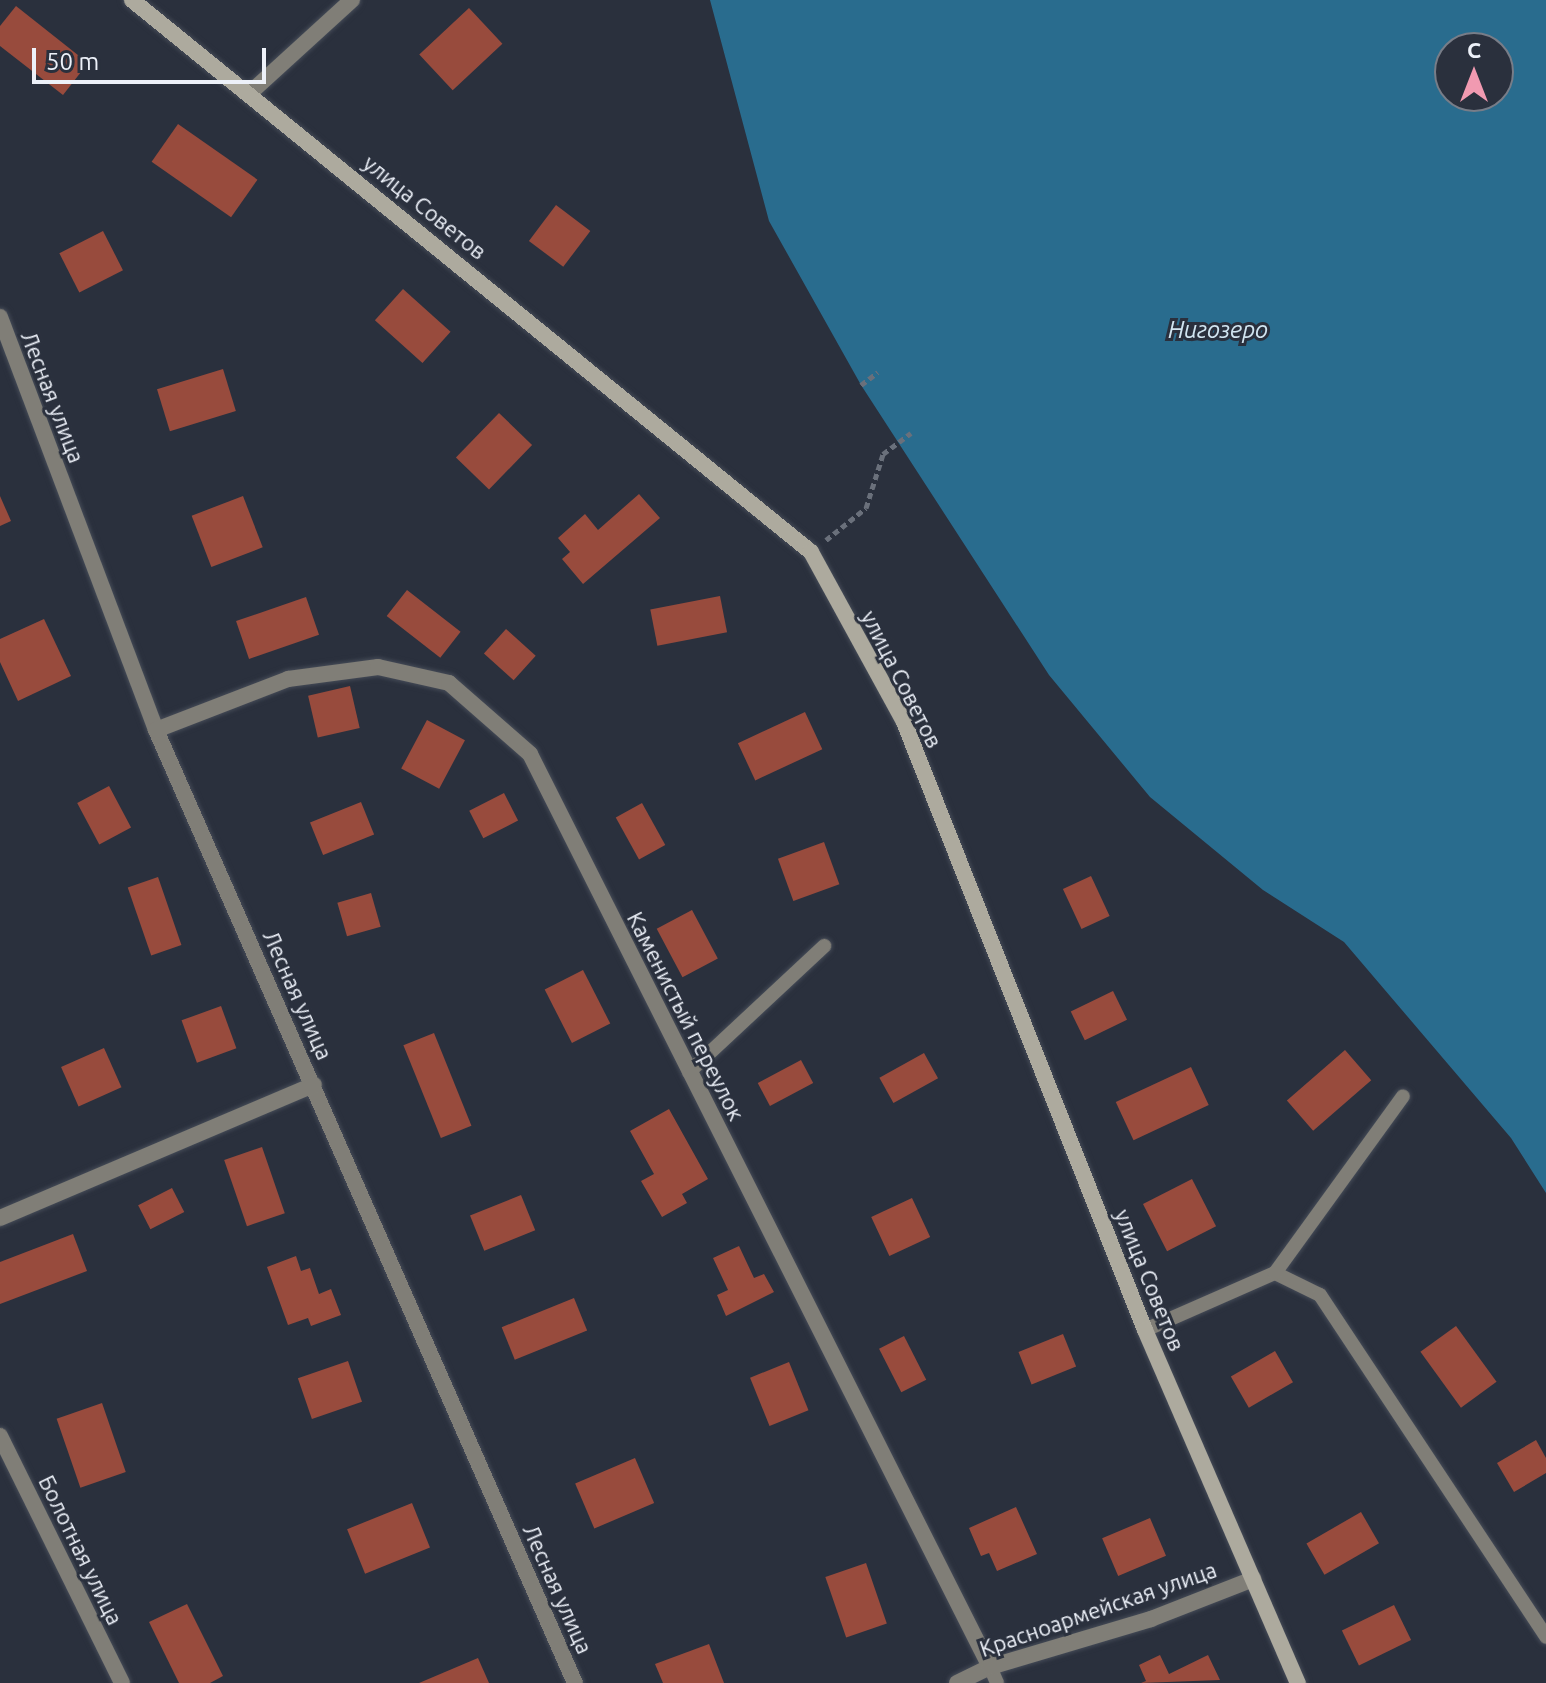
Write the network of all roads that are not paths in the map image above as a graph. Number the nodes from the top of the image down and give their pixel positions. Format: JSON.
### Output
{"nodes":[{"id":1,"x":132,"y":0,"type":"edge"},
{"id":2,"x":352,"y":0,"type":"edge"},
{"id":3,"x":250,"y":93,"type":"junction"},
{"id":4,"x":0,"y":317,"type":"edge"},
{"id":5,"x":156,"y":730,"type":"junction"},
{"id":6,"x":824,"y":946,"type":"dead end"},
{"id":7,"x":689,"y":1072,"type":"junction"},
{"id":8,"x":314,"y":1085,"type":"junction"},
{"id":9,"x":1403,"y":1096,"type":"dead end"},
{"id":10,"x":0,"y":1218,"type":"edge"},
{"id":11,"x":1275,"y":1273,"type":"junction"},
{"id":12,"x":1145,"y":1330,"type":"junction"},
{"id":13,"x":0,"y":1436,"type":"edge"},
{"id":14,"x":1253,"y":1579,"type":"junction"},
{"id":15,"x":1546,"y":1637,"type":"edge"},
{"id":16,"x":990,"y":1667,"type":"junction"},
{"id":17,"x":122,"y":1683,"type":"edge"},
{"id":18,"x":575,"y":1683,"type":"edge"},
{"id":19,"x":957,"y":1683,"type":"edge"},
{"id":20,"x":997,"y":1683,"type":"edge"},
{"id":21,"x":1298,"y":1683,"type":"edge"}],
"edges":[{"from":1,"to":3,"type":"main road","name":"улица Советов"},
{"from":2,"to":3,"type":"street"},
{"from":3,"to":12,"type":"main road","name":"улица Советов"},
{"from":4,"to":5,"type":"street","name":"Лесная улица"},
{"from":5,"to":7,"type":"street","name":"Каменистый переулок"},
{"from":5,"to":8,"type":"street","name":"Лесная улица"},
{"from":6,"to":7,"type":"lane"},
{"from":7,"to":16,"type":"street","name":"Каменистый переулок"},
{"from":8,"to":10,"type":"street"},
{"from":8,"to":18,"type":"street","name":"Лесная улица"},
{"from":9,"to":11,"type":"lane"},
{"from":11,"to":12,"type":"lane"},
{"from":11,"to":15,"type":"lane"},
{"from":12,"to":14,"type":"main road","name":"улица Советов"},
{"from":13,"to":17,"type":"street","name":"Болотная улица"},
{"from":14,"to":16,"type":"street","name":"Красноармейская улица"},
{"from":14,"to":21,"type":"main road","name":"улица Советов"},
{"from":16,"to":19,"type":"street","name":"Красноармейская улица"},
{"from":16,"to":20,"type":"lane"}]}
